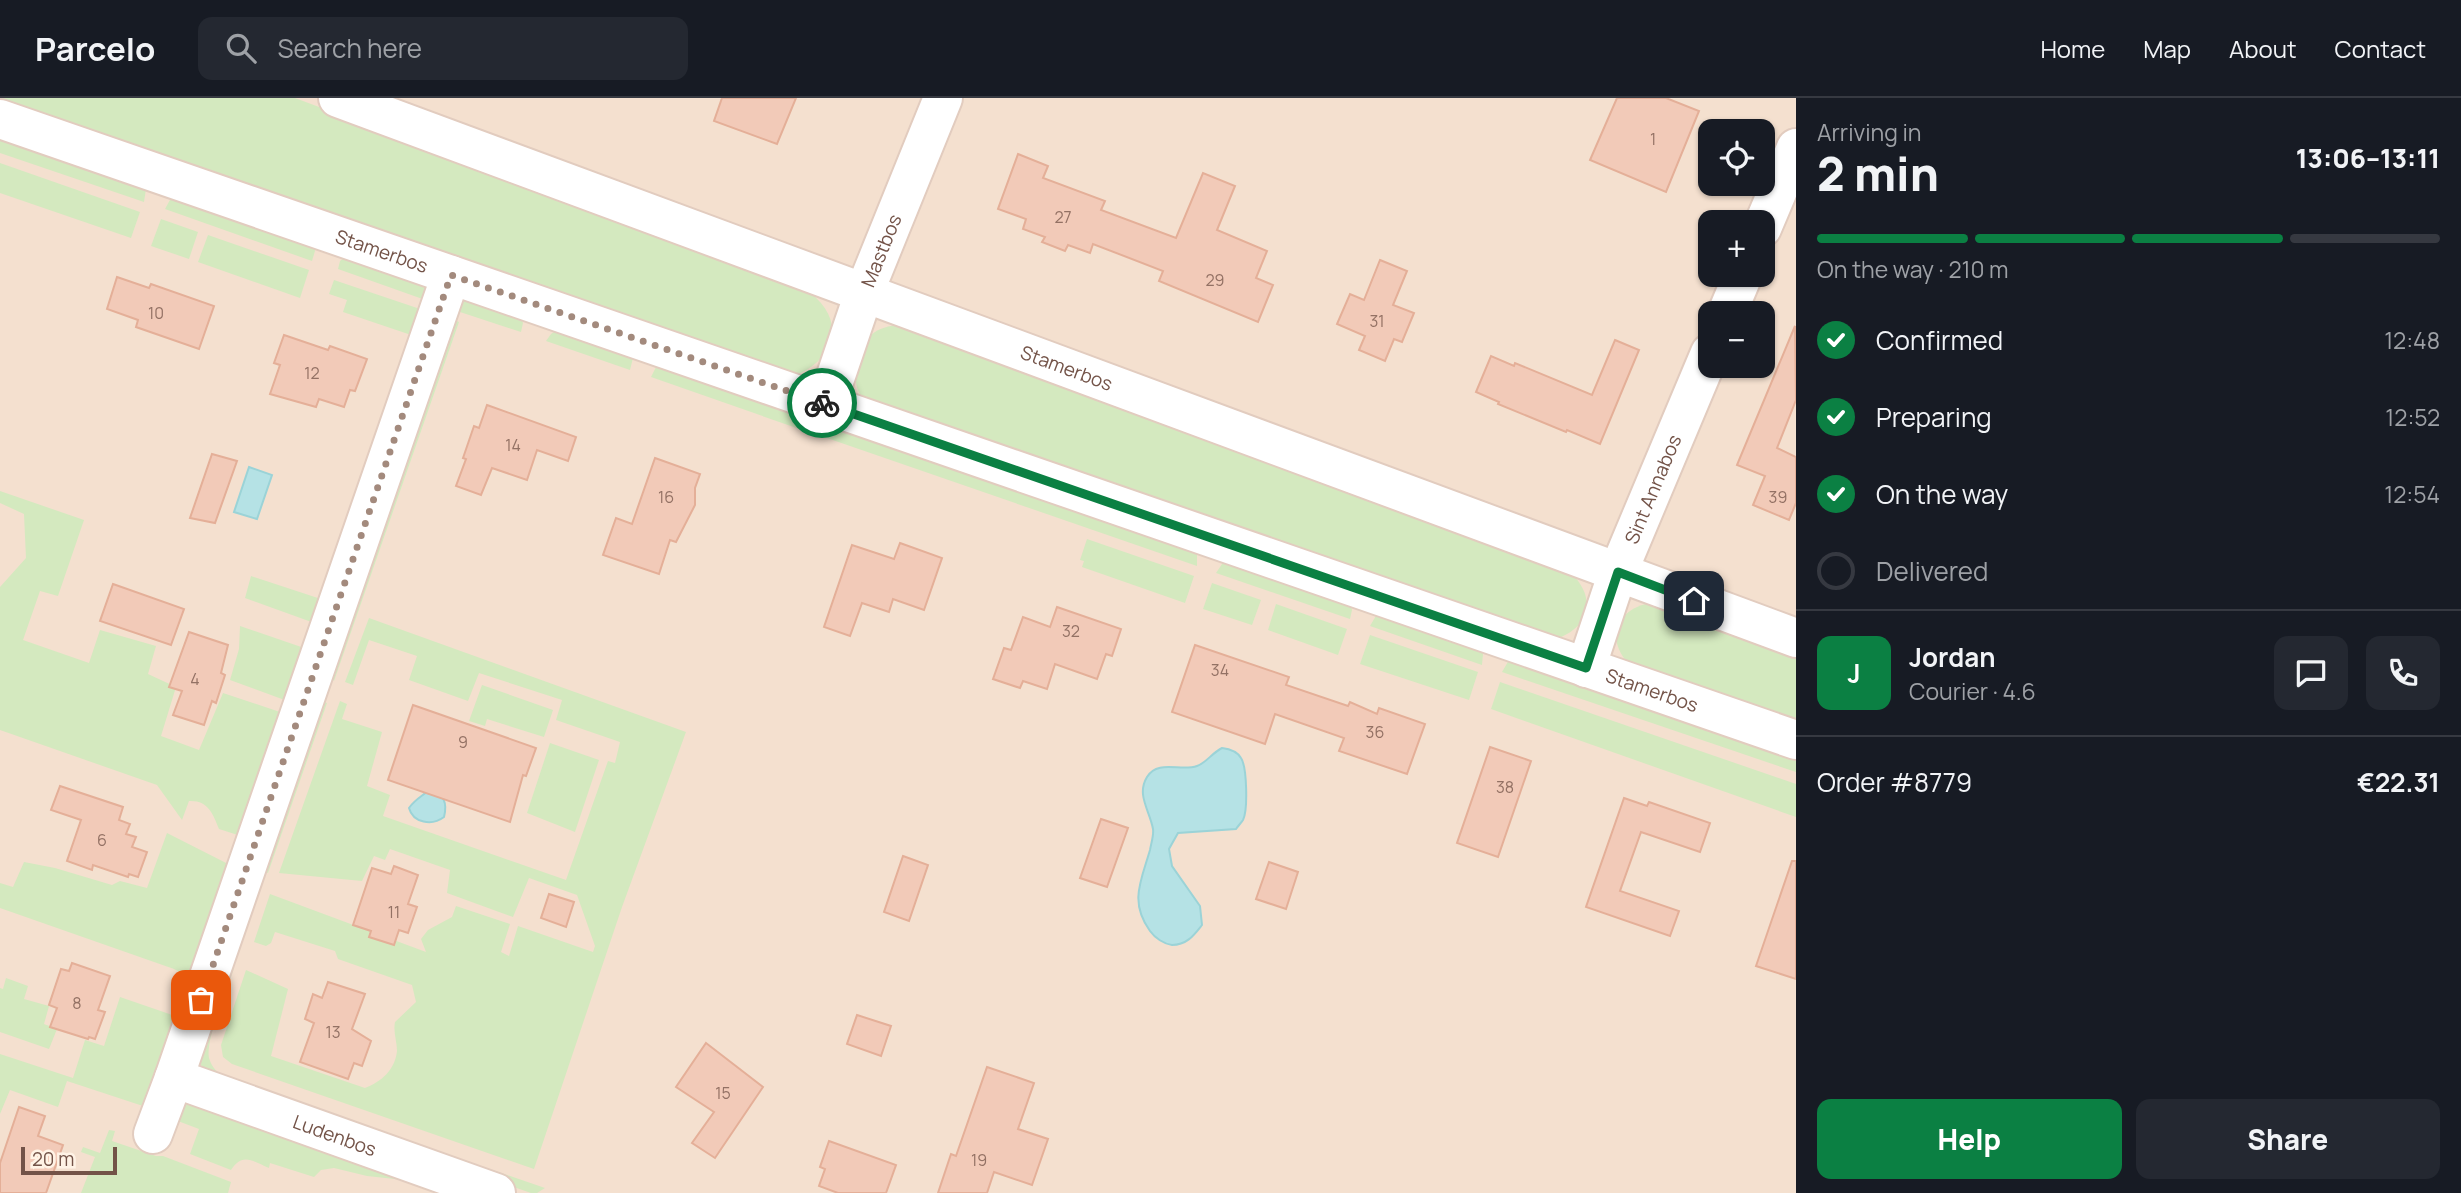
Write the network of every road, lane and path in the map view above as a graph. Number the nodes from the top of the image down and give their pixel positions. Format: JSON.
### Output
{"nodes":[{"id":1,"x":338,"y":98,"type":"edge"},
{"id":2,"x":943,"y":98,"type":"edge"},
{"id":3,"x":0,"y":119,"type":"edge"},
{"id":4,"x":1796,"y":148,"type":"edge"},
{"id":5,"x":1770,"y":210,"type":"edge"},
{"id":6,"x":451,"y":275,"type":"junction"},
{"id":7,"x":864,"y":293,"type":"junction"},
{"id":8,"x":1699,"y":378,"type":"edge"},
{"id":9,"x":826,"y":405,"type":"junction"},
{"id":10,"x":1618,"y":572,"type":"junction"},
{"id":11,"x":1796,"y":638,"type":"edge"},
{"id":12,"x":1586,"y":668,"type":"junction"},
{"id":13,"x":1796,"y":740,"type":"edge"},
{"id":14,"x":174,"y":1078,"type":"junction"},
{"id":15,"x":153,"y":1134,"type":"dead end"},
{"id":16,"x":496,"y":1193,"type":"edge"}],
"edges":[{"from":1,"to":7,"type":"street","name":"Stamerbos"},
{"from":2,"to":7,"type":"street","name":"Mastbos"},
{"from":3,"to":6,"type":"street","name":"Stamerbos"},
{"from":4,"to":5,"type":"street"},
{"from":6,"to":9,"type":"street","name":"Stamerbos"},
{"from":6,"to":14,"type":"street"},
{"from":7,"to":9,"type":"street","name":"Mastbos"},
{"from":7,"to":10,"type":"street","name":"Stamerbos"},
{"from":8,"to":10,"type":"street","name":"Sint Annabos"},
{"from":9,"to":12,"type":"street","name":"Stamerbos"},
{"from":10,"to":11,"type":"street","name":"Stamerbos"},
{"from":10,"to":12,"type":"street","name":"Sint Annabos"},
{"from":12,"to":13,"type":"street","name":"Stamerbos"},
{"from":14,"to":15,"type":"street"},
{"from":14,"to":16,"type":"street","name":"Ludenbos"}]}
